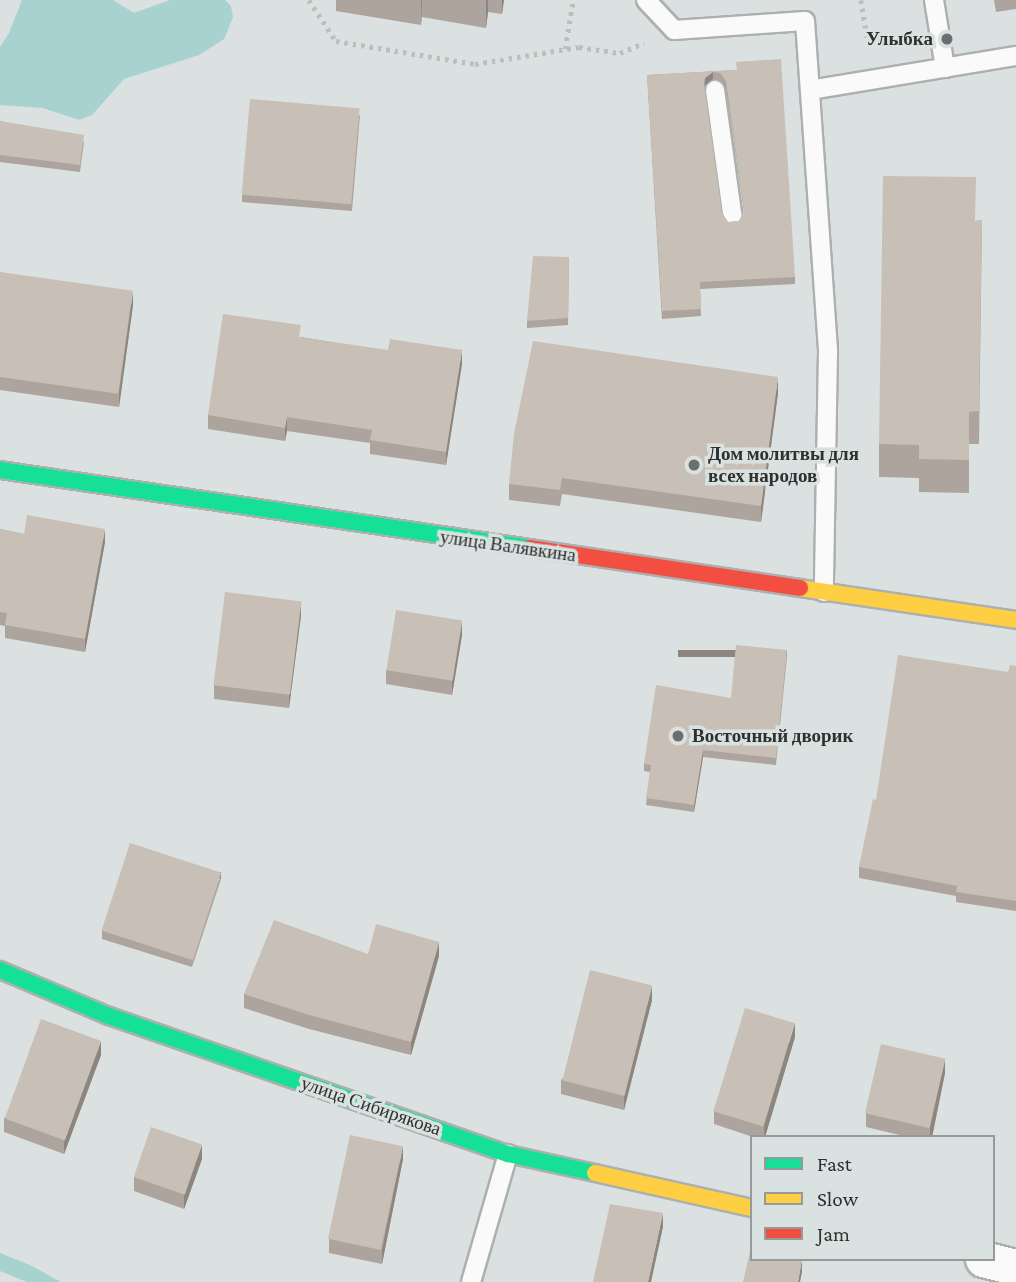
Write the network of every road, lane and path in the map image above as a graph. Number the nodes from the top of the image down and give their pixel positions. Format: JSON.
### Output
{"nodes":[{"id":1,"x":309,"y":0,"type":"edge"},
{"id":2,"x":573,"y":0,"type":"edge"},
{"id":3,"x":646,"y":0,"type":"edge"},
{"id":4,"x":861,"y":0,"type":"edge"},
{"id":5,"x":934,"y":0,"type":"edge"},
{"id":6,"x":674,"y":30,"type":"junction"},
{"id":7,"x":565,"y":49,"type":"junction"},
{"id":8,"x":1016,"y":56,"type":"edge"},
{"id":9,"x":945,"y":68,"type":"junction"},
{"id":10,"x":875,"y":80,"type":"junction"},
{"id":11,"x":715,"y":90,"type":"dead end"},
{"id":12,"x":810,"y":90,"type":"junction"},
{"id":13,"x":733,"y":219,"type":"edge"},
{"id":14,"x":0,"y":470,"type":"edge"},
{"id":15,"x":824,"y":592,"type":"junction"},
{"id":16,"x":1016,"y":620,"type":"edge"},
{"id":17,"x":0,"y":971,"type":"edge"},
{"id":18,"x":508,"y":1154,"type":"junction"},
{"id":19,"x":750,"y":1208,"type":"edge"},
{"id":20,"x":992,"y":1261,"type":"edge"},
{"id":21,"x":1016,"y":1266,"type":"edge"},
{"id":22,"x":471,"y":1282,"type":"edge"}],
"edges":[{"from":1,"to":7,"type":"path"},
{"from":2,"to":7,"type":"path"},
{"from":3,"to":6,"type":"lane"},
{"from":4,"to":10,"type":"path"},
{"from":5,"to":9,"type":"lane"},
{"from":6,"to":7,"type":"path"},
{"from":6,"to":12,"type":"lane"},
{"from":8,"to":9,"type":"lane"},
{"from":9,"to":10,"type":"lane"},
{"from":10,"to":12,"type":"lane"},
{"from":11,"to":13,"type":"lane"},
{"from":12,"to":15,"type":"lane"},
{"from":14,"to":15,"type":"street","name":"улица Валявкина"},
{"from":15,"to":16,"type":"street","name":"улица Валявкина"},
{"from":17,"to":18,"type":"street","name":"улица Сибирякова"},
{"from":18,"to":19,"type":"street","name":"улица Сибирякова"},
{"from":18,"to":22,"type":"lane"},
{"from":20,"to":21,"type":"street"}]}
